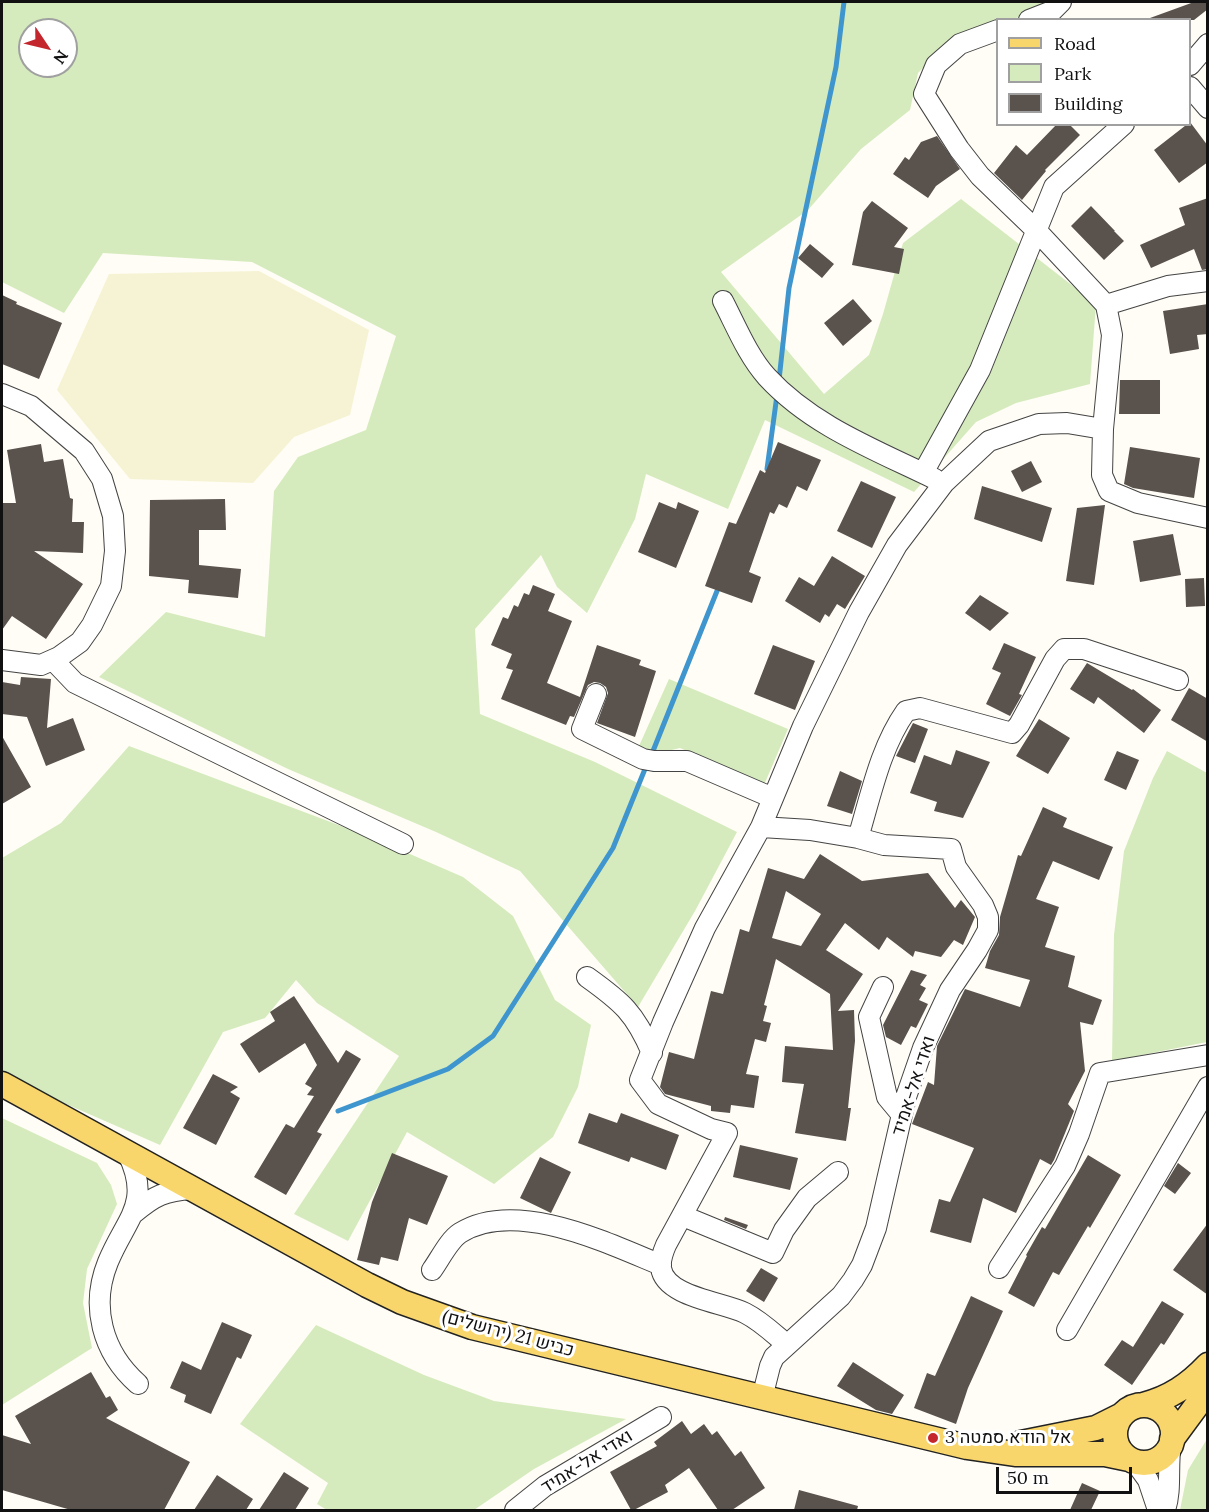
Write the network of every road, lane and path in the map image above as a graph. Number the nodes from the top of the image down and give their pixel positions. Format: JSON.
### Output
{"nodes":[{"id":1,"x":1061,"y":2,"type":"edge"},
{"id":2,"x":1034,"y":18,"type":"edge"},
{"id":3,"x":996,"y":31,"type":"edge"},
{"id":4,"x":1208,"y":44,"type":"edge"},
{"id":5,"x":1191,"y":64,"type":"edge"},
{"id":6,"x":1191,"y":88,"type":"edge"},
{"id":7,"x":1208,"y":108,"type":"edge"},
{"id":8,"x":1122,"y":126,"type":"edge"},
{"id":9,"x":1036,"y":230,"type":"junction"},
{"id":10,"x":1208,"y":281,"type":"edge"},
{"id":11,"x":723,"y":301,"type":"dead end"},
{"id":12,"x":1106,"y":305,"type":"junction"},
{"id":13,"x":2,"y":394,"type":"edge"},
{"id":14,"x":1103,"y":429,"type":"junction"},
{"id":15,"x":923,"y":473,"type":"junction"},
{"id":16,"x":944,"y":483,"type":"junction"},
{"id":17,"x":1208,"y":518,"type":"edge"},
{"id":18,"x":2,"y":660,"type":"edge"},
{"id":19,"x":53,"y":660,"type":"junction"},
{"id":20,"x":1178,"y":680,"type":"dead end"},
{"id":21,"x":596,"y":694,"type":"dead end"},
{"id":22,"x":773,"y":798,"type":"junction"},
{"id":23,"x":761,"y":826,"type":"junction"},
{"id":24,"x":858,"y":838,"type":"junction"},
{"id":25,"x":403,"y":844,"type":"dead end"},
{"id":26,"x":586,"y":977,"type":"dead end"},
{"id":27,"x":883,"y":987,"type":"dead end"},
{"id":28,"x":652,"y":1053,"type":"junction"},
{"id":29,"x":1208,"y":1055,"type":"edge"},
{"id":30,"x":3,"y":1085,"type":"edge"},
{"id":31,"x":1208,"y":1087,"type":"edge"},
{"id":32,"x":902,"y":1115,"type":"junction"},
{"id":33,"x":128,"y":1154,"type":"junction"},
{"id":34,"x":838,"y":1172,"type":"dead end"},
{"id":35,"x":192,"y":1189,"type":"junction"},
{"id":36,"x":134,"y":1213,"type":"junction"},
{"id":37,"x":683,"y":1216,"type":"junction"},
{"id":38,"x":661,"y":1265,"type":"junction"},
{"id":39,"x":999,"y":1268,"type":"dead end"},
{"id":40,"x":432,"y":1270,"type":"dead end"},
{"id":41,"x":1067,"y":1330,"type":"dead end"},
{"id":42,"x":786,"y":1344,"type":"junction"},
{"id":43,"x":1208,"y":1365,"type":"edge"},
{"id":44,"x":138,"y":1384,"type":"dead end"},
{"id":45,"x":1208,"y":1389,"type":"edge"},
{"id":46,"x":762,"y":1398,"type":"junction"},
{"id":47,"x":1133,"y":1410,"type":"junction"},
{"id":48,"x":661,"y":1417,"type":"dead end"},
{"id":49,"x":1171,"y":1442,"type":"junction"},
{"id":50,"x":948,"y":1443,"type":"junction"},
{"id":51,"x":1132,"y":1461,"type":"junction"},
{"id":52,"x":520,"y":1510,"type":"edge"},
{"id":53,"x":1158,"y":1510,"type":"edge"},
{"id":54,"x":1165,"y":1510,"type":"edge"}],
"edges":[{"from":1,"to":2,"type":"street"},
{"from":3,"to":9,"type":"street"},
{"from":4,"to":5,"type":"street"},
{"from":6,"to":7,"type":"street"},
{"from":8,"to":9,"type":"street"},
{"from":9,"to":12,"type":"street"},
{"from":9,"to":15,"type":"street"},
{"from":10,"to":12,"type":"street"},
{"from":11,"to":15,"type":"street"},
{"from":12,"to":14,"type":"street"},
{"from":13,"to":19,"type":"street"},
{"from":14,"to":16,"type":"street"},
{"from":14,"to":17,"type":"street"},
{"from":15,"to":16,"type":"street"},
{"from":16,"to":22,"type":"street"},
{"from":18,"to":19,"type":"street"},
{"from":19,"to":25,"type":"street"},
{"from":20,"to":24,"type":"street"},
{"from":21,"to":22,"type":"street"},
{"from":22,"to":23,"type":"street"},
{"from":23,"to":24,"type":"street"},
{"from":23,"to":28,"type":"street"},
{"from":24,"to":32,"type":"street","name":"ואדי אל-אמיד"},
{"from":26,"to":28,"type":"street"},
{"from":27,"to":32,"type":"street"},
{"from":28,"to":37,"type":"street"},
{"from":29,"to":39,"type":"street"},
{"from":30,"to":33,"type":"main road","name":"כביש 21 (ירושלים)"},
{"from":31,"to":41,"type":"street"},
{"from":32,"to":42,"type":"street","name":"ואדי אל-אמיד"},
{"from":33,"to":35,"type":"main road","name":"כביש 21 (ירושלים)"},
{"from":33,"to":36,"type":"street"},
{"from":34,"to":37,"type":"street"},
{"from":35,"to":36,"type":"street"},
{"from":35,"to":46,"type":"main road","name":"כביש 21 (ירושלים)"},
{"from":36,"to":44,"type":"street"},
{"from":37,"to":38,"type":"street"},
{"from":38,"to":40,"type":"street"},
{"from":38,"to":42,"type":"street"},
{"from":42,"to":46,"type":"street","name":"ואדי אל-אמיד"},
{"from":43,"to":47,"type":"main road","name":"כביש 21 (ירושלים)"},
{"from":45,"to":49,"type":"main road"},
{"from":46,"to":50,"type":"main road","name":"כביש 21 (ירושלים)"},
{"from":47,"to":49,"type":"main road"},
{"from":47,"to":50,"type":"main road","name":"כביש 21 (ירושלים)"},
{"from":47,"to":51,"type":"main road"},
{"from":48,"to":52,"type":"street","name":"ואדי אל-אמיד"},
{"from":49,"to":51,"type":"main road"},
{"from":49,"to":54,"type":"street"},
{"from":50,"to":51,"type":"main road","name":"כביש 21 (ירושלים)"},
{"from":51,"to":53,"type":"street"}]}
